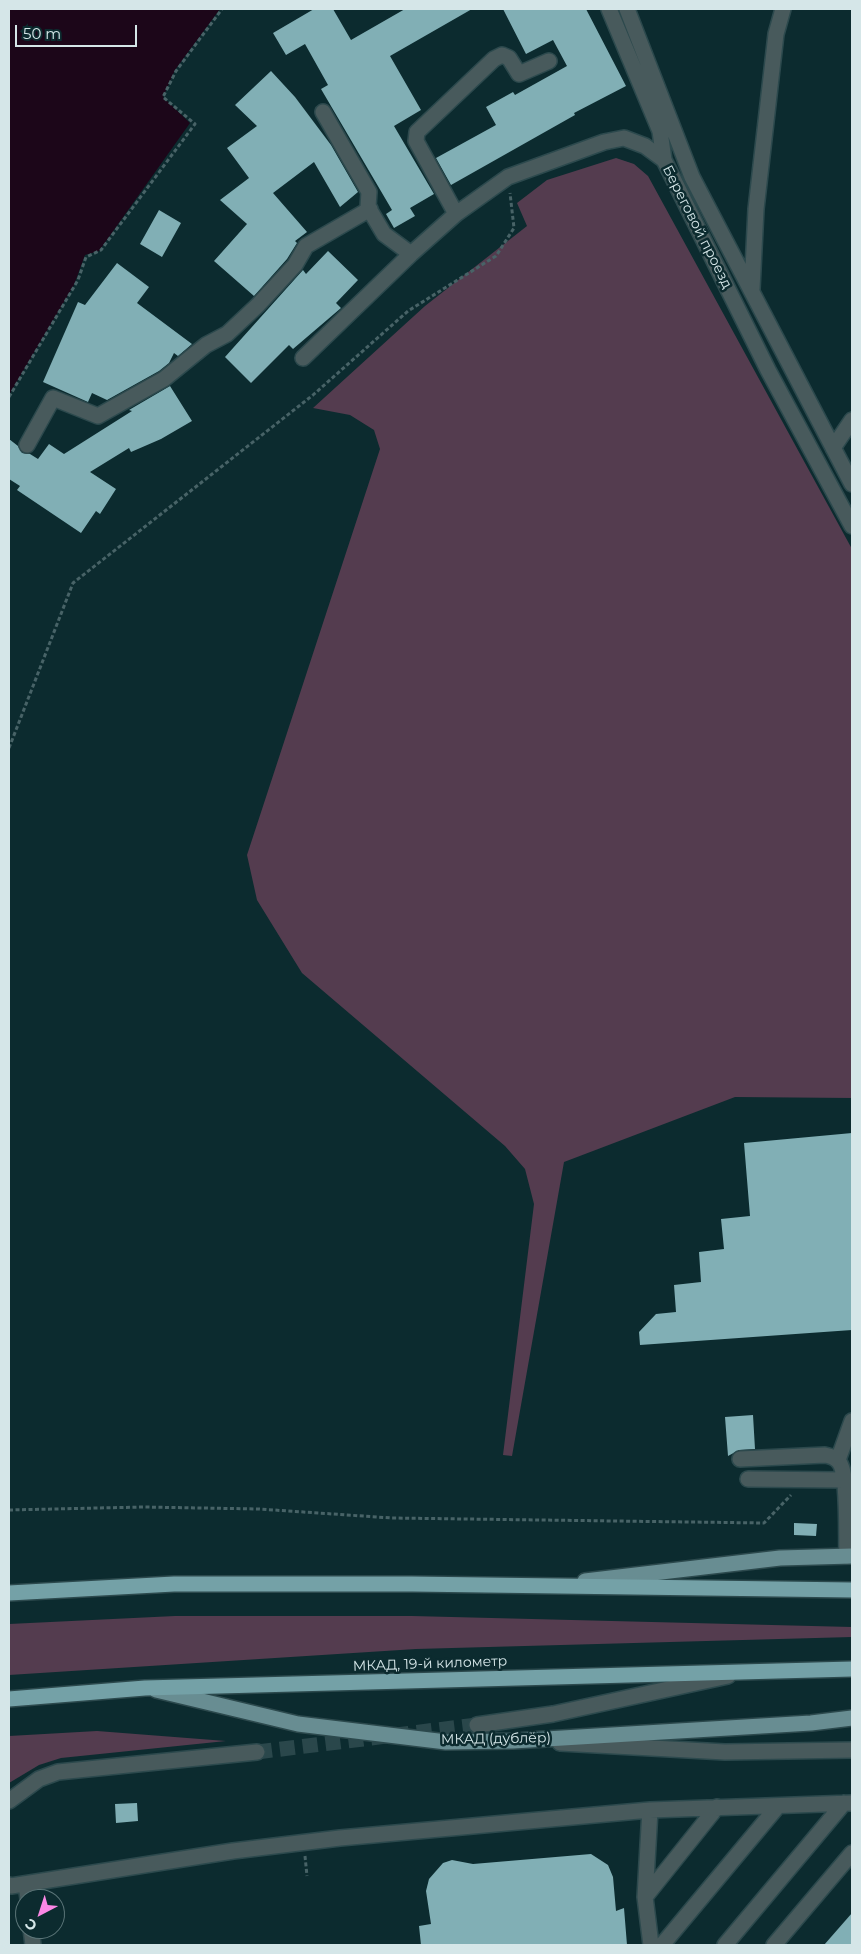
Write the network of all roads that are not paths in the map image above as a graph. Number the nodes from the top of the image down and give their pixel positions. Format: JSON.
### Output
{"nodes":[{"id":1,"x":609,"y":9,"type":"edge"},
{"id":2,"x":627,"y":9,"type":"edge"},
{"id":3,"x":783,"y":9,"type":"edge"},
{"id":4,"x":549,"y":61,"type":"dead end"},
{"id":5,"x":323,"y":112,"type":"dead end"},
{"id":6,"x":664,"y":160,"type":"junction"},
{"id":7,"x":370,"y":209,"type":"junction"},
{"id":8,"x":456,"y":214,"type":"junction"},
{"id":9,"x":411,"y":254,"type":"junction"},
{"id":10,"x":752,"y":291,"type":"junction"},
{"id":11,"x":303,"y":358,"type":"dead end"},
{"id":12,"x":852,"y":420,"type":"edge"},
{"id":13,"x":27,"y":445,"type":"dead end"},
{"id":14,"x":833,"y":448,"type":"junction"},
{"id":15,"x":852,"y":484,"type":"edge"},
{"id":16,"x":852,"y":526,"type":"edge"},
{"id":17,"x":852,"y":1421,"type":"edge"},
{"id":18,"x":740,"y":1459,"type":"dead end"},
{"id":19,"x":838,"y":1460,"type":"junction"},
{"id":20,"x":748,"y":1479,"type":"dead end"},
{"id":21,"x":844,"y":1480,"type":"junction"},
{"id":22,"x":850,"y":1556,"type":"edge"},
{"id":23,"x":536,"y":1587,"type":"junction"},
{"id":24,"x":852,"y":1590,"type":"edge"},
{"id":25,"x":9,"y":1592,"type":"edge"},
{"id":26,"x":852,"y":1669,"type":"edge"},
{"id":27,"x":748,"y":1672,"type":"junction"},
{"id":28,"x":145,"y":1688,"type":"junction"},
{"id":29,"x":9,"y":1699,"type":"edge"},
{"id":30,"x":852,"y":1718,"type":"edge"},
{"id":31,"x":477,"y":1725,"type":"tunnel mouth"},
{"id":32,"x":513,"y":1741,"type":"junction"},
{"id":33,"x":852,"y":1750,"type":"edge"},
{"id":34,"x":257,"y":1752,"type":"tunnel mouth"},
{"id":35,"x":9,"y":1800,"type":"edge"},
{"id":36,"x":848,"y":1803,"type":"edge"},
{"id":37,"x":778,"y":1806,"type":"junction"},
{"id":38,"x":717,"y":1807,"type":"junction"},
{"id":39,"x":650,"y":1810,"type":"junction"},
{"id":40,"x":852,"y":1854,"type":"edge"},
{"id":41,"x":19,"y":1889,"type":"edge"},
{"id":42,"x":645,"y":1897,"type":"junction"},
{"id":43,"x":651,"y":1945,"type":"edge"},
{"id":44,"x":662,"y":1945,"type":"edge"},
{"id":45,"x":725,"y":1945,"type":"edge"},
{"id":46,"x":774,"y":1945,"type":"edge"}],
"edges":[{"from":1,"to":6,"type":"street"},
{"from":2,"to":10,"type":"street"},
{"from":3,"to":10,"type":"street"},
{"from":4,"to":8,"type":"street"},
{"from":5,"to":7,"type":"street"},
{"from":6,"to":8,"type":"street","name":"Береговой проезд"},
{"from":6,"to":16,"type":"street","name":"Береговой проезд"},
{"from":7,"to":9,"type":"street"},
{"from":7,"to":13,"type":"street"},
{"from":8,"to":9,"type":"street","name":"Береговой проезд"},
{"from":9,"to":11,"type":"street","name":"Береговой проезд"},
{"from":10,"to":14,"type":"street"},
{"from":12,"to":14,"type":"street"},
{"from":14,"to":15,"type":"street"},
{"from":17,"to":19,"type":"street"},
{"from":18,"to":19,"type":"street"},
{"from":19,"to":21,"type":"street"},
{"from":20,"to":21,"type":"street"},
{"from":21,"to":22,"type":"street"},
{"from":22,"to":23,"type":"main road"},
{"from":23,"to":24,"type":"highway"},
{"from":23,"to":25,"type":"highway"},
{"from":26,"to":27,"type":"highway","name":"МКАД, 19-й километр"},
{"from":27,"to":28,"type":"highway","name":"МКАД, 19-й километр"},
{"from":27,"to":31,"type":"street"},
{"from":28,"to":29,"type":"highway","name":"МКАД, 19-й километр"},
{"from":28,"to":32,"type":"main road","name":"МКАД (дублёр)"},
{"from":30,"to":32,"type":"main road","name":"МКАД (дублёр)"},
{"from":32,"to":33,"type":"street"},
{"from":34,"to":35,"type":"street"},
{"from":36,"to":37,"type":"street"},
{"from":36,"to":45,"type":"street"},
{"from":37,"to":38,"type":"street"},
{"from":37,"to":44,"type":"street"},
{"from":38,"to":39,"type":"street"},
{"from":38,"to":42,"type":"street"},
{"from":39,"to":41,"type":"street"},
{"from":39,"to":42,"type":"street"},
{"from":40,"to":46,"type":"street"},
{"from":42,"to":43,"type":"street"}]}
